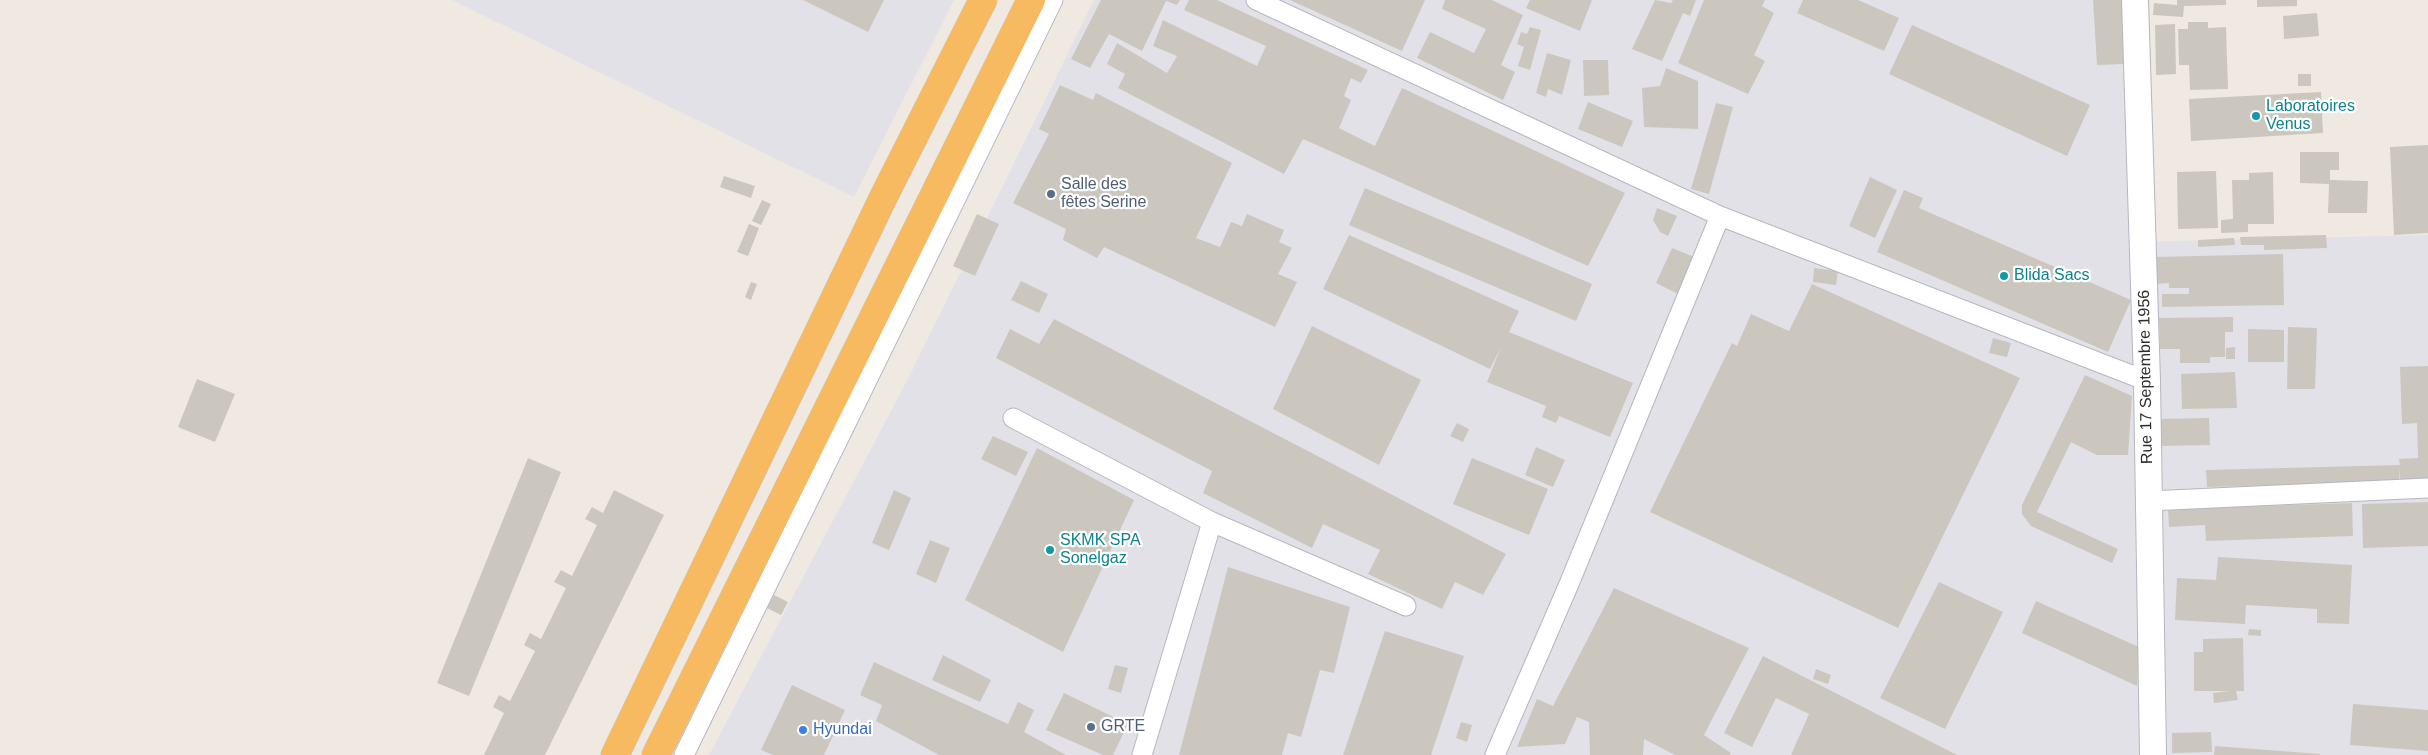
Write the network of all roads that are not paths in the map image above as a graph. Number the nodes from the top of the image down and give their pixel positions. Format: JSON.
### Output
{"nodes":[{"id":1,"x":983,"y":0,"type":"edge"},
{"id":2,"x":1031,"y":0,"type":"edge"},
{"id":3,"x":1053,"y":0,"type":"edge"},
{"id":4,"x":1256,"y":0,"type":"edge"},
{"id":5,"x":2135,"y":0,"type":"edge"},
{"id":6,"x":1720,"y":216,"type":"junction"},
{"id":7,"x":2147,"y":381,"type":"junction"},
{"id":8,"x":1013,"y":418,"type":"dead end"},
{"id":9,"x":2428,"y":488,"type":"edge"},
{"id":10,"x":2148,"y":501,"type":"junction"},
{"id":11,"x":1212,"y":522,"type":"junction"},
{"id":12,"x":1406,"y":606,"type":"dead end"},
{"id":13,"x":615,"y":755,"type":"edge"},
{"id":14,"x":656,"y":755,"type":"edge"},
{"id":15,"x":684,"y":755,"type":"edge"},
{"id":16,"x":1142,"y":755,"type":"edge"},
{"id":17,"x":1495,"y":755,"type":"edge"},
{"id":18,"x":2154,"y":755,"type":"edge"}],
"edges":[{"from":1,"to":13,"type":"highway"},
{"from":2,"to":14,"type":"highway"},
{"from":3,"to":15,"type":"street"},
{"from":4,"to":6,"type":"street"},
{"from":5,"to":7,"type":"main road","name":"Rue 17 Septembre 1956"},
{"from":6,"to":7,"type":"street"},
{"from":6,"to":17,"type":"street"},
{"from":7,"to":10,"type":"main road","name":"Rue 17 Septembre 1956"},
{"from":8,"to":11,"type":"street"},
{"from":9,"to":10,"type":"street"},
{"from":10,"to":18,"type":"main road","name":"Rue 17 Septembre 1956"},
{"from":11,"to":12,"type":"street"},
{"from":11,"to":16,"type":"street"}]}
